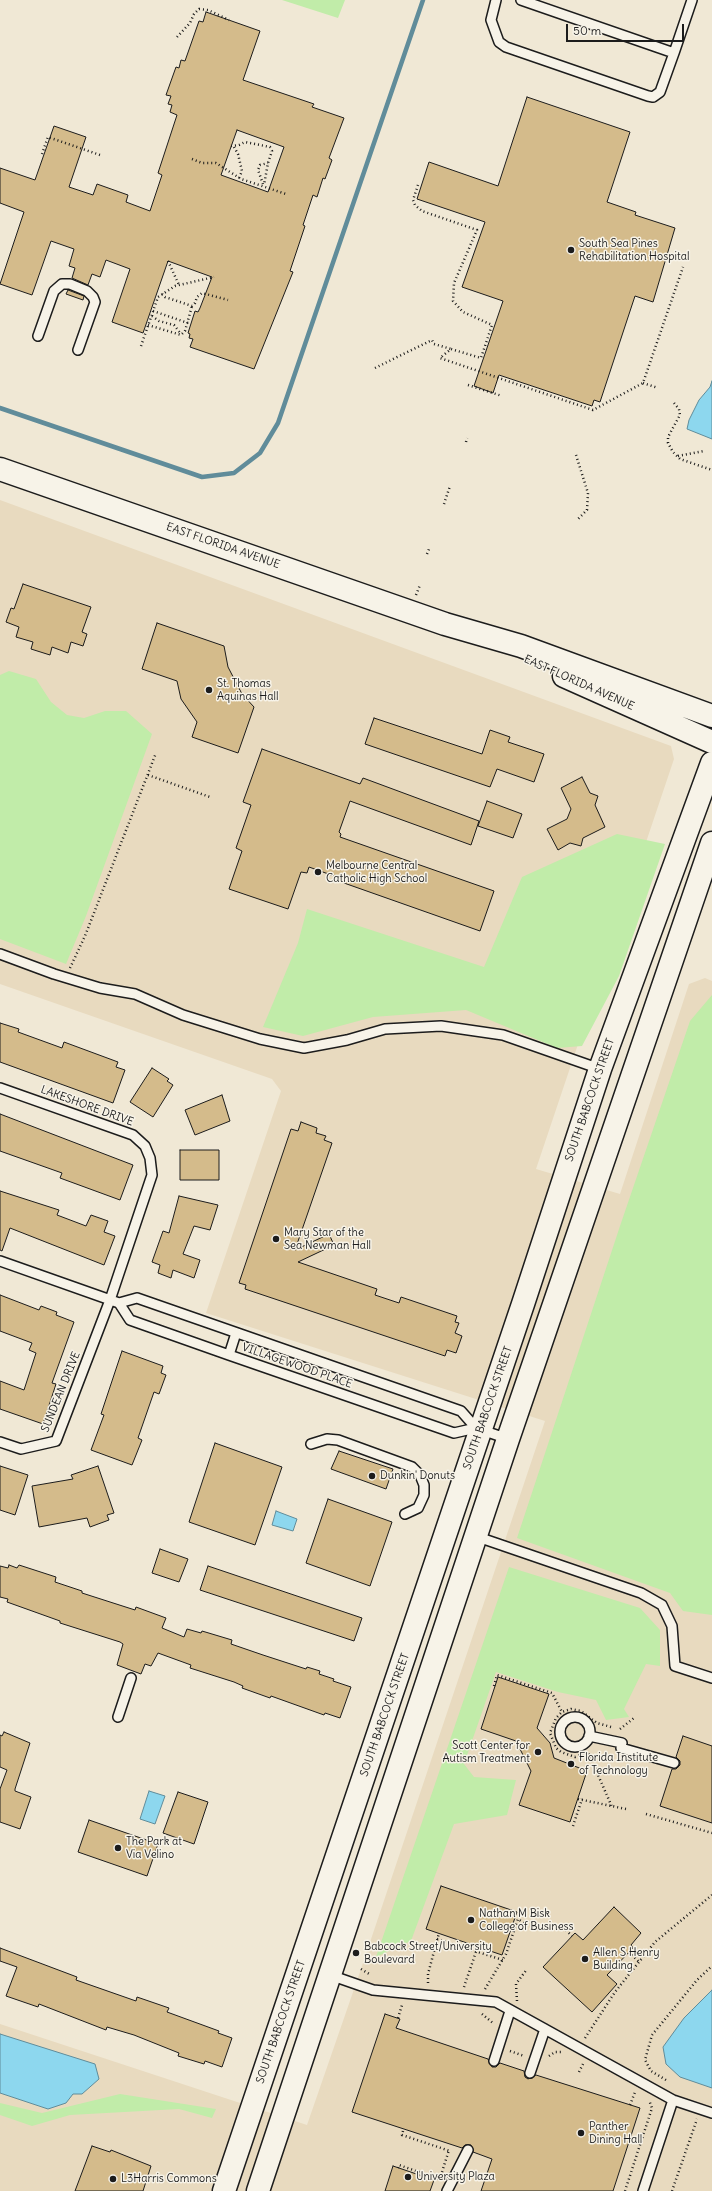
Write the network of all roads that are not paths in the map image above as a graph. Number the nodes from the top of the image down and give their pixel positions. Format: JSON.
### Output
{"nodes":[{"id":1,"x":496,"y":0,"type":"edge"},
{"id":2,"x":521,"y":0,"type":"edge"},
{"id":3,"x":692,"y":0,"type":"edge"},
{"id":4,"x":674,"y":53,"type":"junction"},
{"id":5,"x":38,"y":336,"type":"dead end"},
{"id":6,"x":78,"y":350,"type":"dead end"},
{"id":7,"x":0,"y":469,"type":"edge"},
{"id":8,"x":445,"y":624,"type":"junction"},
{"id":9,"x":712,"y":716,"type":"edge"},
{"id":10,"x":712,"y":742,"type":"edge"},
{"id":11,"x":712,"y":763,"type":"edge"},
{"id":12,"x":712,"y":843,"type":"edge"},
{"id":13,"x":0,"y":954,"type":"edge"},
{"id":14,"x":600,"y":1069,"type":"junction"},
{"id":15,"x":0,"y":1088,"type":"edge"},
{"id":16,"x":0,"y":1261,"type":"edge"},
{"id":17,"x":110,"y":1300,"type":"junction"},
{"id":18,"x":119,"y":1303,"type":"junction"},
{"id":19,"x":236,"y":1333,"type":"junction"},
{"id":20,"x":229,"y":1355,"type":"junction"},
{"id":21,"x":478,"y":1429,"type":"junction"},
{"id":22,"x":508,"y":1439,"type":"junction"},
{"id":23,"x":0,"y":1442,"type":"edge"},
{"id":24,"x":311,"y":1444,"type":"dead end"},
{"id":25,"x":405,"y":1514,"type":"dead end"},
{"id":26,"x":475,"y":1536,"type":"junction"},
{"id":27,"x":131,"y":1678,"type":"dead end"},
{"id":28,"x":712,"y":1678,"type":"edge"},
{"id":29,"x":118,"y":1717,"type":"dead end"},
{"id":30,"x":589,"y":1736,"type":"dead end"},
{"id":31,"x":674,"y":1763,"type":"dead end"},
{"id":32,"x":330,"y":1975,"type":"junction"},
{"id":33,"x":510,"y":2011,"type":"junction"},
{"id":34,"x":545,"y":2029,"type":"junction"},
{"id":35,"x":494,"y":2061,"type":"dead end"},
{"id":36,"x":530,"y":2073,"type":"dead end"},
{"id":37,"x":673,"y":2100,"type":"junction"},
{"id":38,"x":712,"y":2114,"type":"edge"},
{"id":39,"x":468,"y":2150,"type":"dead end"},
{"id":40,"x":224,"y":2191,"type":"edge"},
{"id":41,"x":258,"y":2191,"type":"edge"},
{"id":42,"x":447,"y":2191,"type":"edge"},
{"id":43,"x":643,"y":2191,"type":"edge"}],
"edges":[{"from":1,"to":4,"type":"lane"},
{"from":2,"to":4,"type":"lane"},
{"from":3,"to":4,"type":"lane"},
{"from":5,"to":6,"type":"lane"},
{"from":7,"to":8,"type":"main road","name":"EAST FLORIDA AVENUE"},
{"from":8,"to":9,"type":"main road","name":"EAST FLORIDA AVENUE"},
{"from":8,"to":10,"type":"main road","name":"EAST FLORIDA AVENUE"},
{"from":11,"to":14,"type":"main road","name":"SOUTH BABCOCK STREET"},
{"from":12,"to":22,"type":"main road"},
{"from":13,"to":14,"type":"lane"},
{"from":14,"to":21,"type":"main road","name":"SOUTH BABCOCK STREET"},
{"from":15,"to":17,"type":"lane","name":"LAKESHORE DRIVE"},
{"from":16,"to":17,"type":"lane"},
{"from":17,"to":18,"type":"lane"},
{"from":17,"to":23,"type":"lane","name":"SUNDEAN DRIVE"},
{"from":18,"to":19,"type":"lane","name":"VILLAGEWOOD PLACE"},
{"from":18,"to":20,"type":"lane","name":"VILLAGEWOOD PLACE"},
{"from":19,"to":20,"type":"lane"},
{"from":19,"to":21,"type":"lane","name":"VILLAGEWOOD PLACE"},
{"from":20,"to":21,"type":"lane","name":"VILLAGEWOOD PLACE"},
{"from":21,"to":22,"type":"lane","name":"VILLAGEWOOD PLACE"},
{"from":21,"to":40,"type":"main road","name":"SOUTH BABCOCK STREET"},
{"from":22,"to":26,"type":"main road"},
{"from":24,"to":25,"type":"lane"},
{"from":26,"to":28,"type":"lane"},
{"from":26,"to":32,"type":"main road"},
{"from":27,"to":29,"type":"lane"},
{"from":30,"to":31,"type":"lane"},
{"from":32,"to":33,"type":"lane"},
{"from":32,"to":41,"type":"main road"},
{"from":33,"to":34,"type":"lane"},
{"from":33,"to":35,"type":"lane"},
{"from":34,"to":36,"type":"lane"},
{"from":34,"to":37,"type":"lane"},
{"from":37,"to":38,"type":"lane"},
{"from":37,"to":43,"type":"lane"},
{"from":39,"to":42,"type":"lane"}]}
